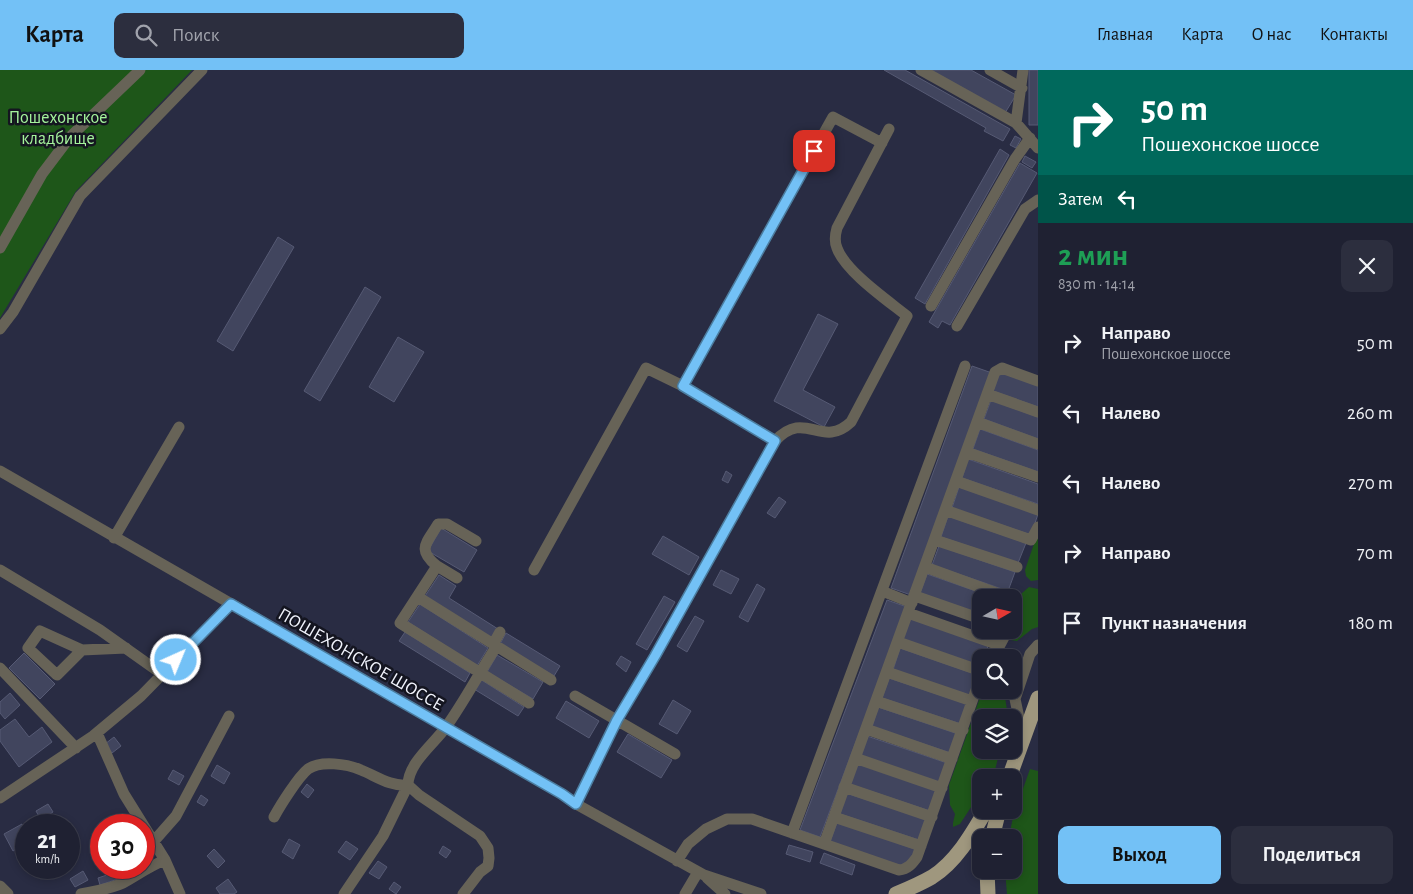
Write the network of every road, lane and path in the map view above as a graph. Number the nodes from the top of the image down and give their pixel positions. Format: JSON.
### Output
{"nodes":[{"id":1,"x":140,"y":70,"type":"edge"},
{"id":2,"x":202,"y":70,"type":"edge"},
{"id":3,"x":921,"y":70,"type":"edge"},
{"id":4,"x":990,"y":70,"type":"edge"},
{"id":5,"x":1023,"y":70,"type":"edge"},
{"id":6,"x":1022,"y":88,"type":"junction"},
{"id":7,"x":1016,"y":123,"type":"junction"},
{"id":8,"x":889,"y":129,"type":"dead end"},
{"id":9,"x":1030,"y":138,"type":"junction"},
{"id":10,"x":882,"y":143,"type":"junction"},
{"id":11,"x":1038,"y":148,"type":"edge"},
{"id":12,"x":1038,"y":200,"type":"edge"},
{"id":13,"x":0,"y":248,"type":"edge"},
{"id":14,"x":930,"y":306,"type":"dead end"},
{"id":15,"x":957,"y":326,"type":"dead end"},
{"id":16,"x":0,"y":329,"type":"edge"},
{"id":17,"x":965,"y":366,"type":"dead end"},
{"id":18,"x":1038,"y":381,"type":"edge"},
{"id":19,"x":683,"y":386,"type":"junction"},
{"id":20,"x":987,"y":394,"type":"junction"},
{"id":21,"x":1038,"y":412,"type":"edge"},
{"id":22,"x":977,"y":422,"type":"junction"},
{"id":23,"x":179,"y":427,"type":"dead end"},
{"id":24,"x":775,"y":441,"type":"junction"},
{"id":25,"x":1038,"y":444,"type":"edge"},
{"id":26,"x":966,"y":452,"type":"junction"},
{"id":27,"x":0,"y":471,"type":"edge"},
{"id":28,"x":1038,"y":477,"type":"edge"},
{"id":29,"x":956,"y":481,"type":"junction"},
{"id":30,"x":945,"y":510,"type":"junction"},
{"id":31,"x":1038,"y":510,"type":"edge"},
{"id":32,"x":1038,"y":527,"type":"edge"},
{"id":33,"x":114,"y":538,"type":"junction"},
{"id":34,"x":935,"y":540,"type":"junction"},
{"id":35,"x":476,"y":541,"type":"dead end"},
{"id":36,"x":437,"y":566,"type":"junction"},
{"id":37,"x":925,"y":567,"type":"junction"},
{"id":38,"x":1017,"y":567,"type":"dead end"},
{"id":39,"x":0,"y":570,"type":"edge"},
{"id":40,"x":534,"y":570,"type":"dead end"},
{"id":41,"x":457,"y":578,"type":"dead end"},
{"id":42,"x":985,"y":589,"type":"edge"},
{"id":43,"x":882,"y":591,"type":"junction"},
{"id":44,"x":418,"y":597,"type":"junction"},
{"id":45,"x":231,"y":604,"type":"junction"},
{"id":46,"x":912,"y":604,"type":"junction"},
{"id":47,"x":972,"y":617,"type":"edge"},
{"id":48,"x":500,"y":632,"type":"dead end"},
{"id":49,"x":1002,"y":639,"type":"edge"},
{"id":50,"x":898,"y":642,"type":"junction"},
{"id":51,"x":999,"y":644,"type":"junction"},
{"id":52,"x":1038,"y":645,"type":"edge"},
{"id":53,"x":496,"y":647,"type":"junction"},
{"id":54,"x":126,"y":648,"type":"junction"},
{"id":55,"x":997,"y":649,"type":"edge"},
{"id":56,"x":82,"y":650,"type":"junction"},
{"id":57,"x":0,"y":668,"type":"edge"},
{"id":58,"x":972,"y":669,"type":"edge"},
{"id":59,"x":887,"y":672,"type":"junction"},
{"id":60,"x":479,"y":673,"type":"junction"},
{"id":61,"x":162,"y":674,"type":"junction"},
{"id":62,"x":551,"y":680,"type":"dead end"},
{"id":63,"x":575,"y":696,"type":"dead end"},
{"id":64,"x":1038,"y":698,"type":"edge"},
{"id":65,"x":876,"y":700,"type":"junction"},
{"id":66,"x":972,"y":701,"type":"joint"},
{"id":67,"x":529,"y":703,"type":"dead end"},
{"id":68,"x":229,"y":716,"type":"dead end"},
{"id":69,"x":617,"y":720,"type":"junction"},
{"id":70,"x":446,"y":728,"type":"junction"},
{"id":71,"x":866,"y":730,"type":"junction"},
{"id":72,"x":963,"y":730,"type":"junction"},
{"id":73,"x":96,"y":733,"type":"junction"},
{"id":74,"x":1023,"y":737,"type":"junction"},
{"id":75,"x":76,"y":748,"type":"junction"},
{"id":76,"x":675,"y":754,"type":"dead end"},
{"id":77,"x":855,"y":758,"type":"junction"},
{"id":78,"x":952,"y":760,"type":"junction"},
{"id":79,"x":1014,"y":761,"type":"junction"},
{"id":80,"x":1010,"y":769,"type":"edge"},
{"id":81,"x":1012,"y":769,"type":"edge"},
{"id":82,"x":408,"y":785,"type":"junction"},
{"id":83,"x":844,"y":787,"type":"junction"},
{"id":84,"x":942,"y":788,"type":"junction"},
{"id":85,"x":0,"y":798,"type":"edge"},
{"id":86,"x":576,"y":804,"type":"junction"},
{"id":87,"x":137,"y":814,"type":"edge"},
{"id":88,"x":932,"y":816,"type":"junction"},
{"id":89,"x":274,"y":817,"type":"dead end"},
{"id":90,"x":834,"y":817,"type":"junction"},
{"id":91,"x":980,"y":819,"type":"edge"},
{"id":92,"x":792,"y":833,"type":"junction"},
{"id":93,"x":155,"y":840,"type":"edge"},
{"id":94,"x":155,"y":843,"type":"edge"},
{"id":95,"x":824,"y":844,"type":"junction"},
{"id":96,"x":921,"y":846,"type":"junction"},
{"id":97,"x":164,"y":860,"type":"junction"},
{"id":98,"x":677,"y":860,"type":"junction"},
{"id":99,"x":701,"y":873,"type":"junction"},
{"id":100,"x":987,"y":879,"type":"edge"},
{"id":101,"x":0,"y":886,"type":"edge"},
{"id":102,"x":8,"y":894,"type":"edge"},
{"id":103,"x":81,"y":894,"type":"edge"},
{"id":104,"x":180,"y":894,"type":"edge"},
{"id":105,"x":344,"y":894,"type":"edge"},
{"id":106,"x":463,"y":894,"type":"edge"},
{"id":107,"x":684,"y":894,"type":"edge"},
{"id":108,"x":725,"y":894,"type":"edge"},
{"id":109,"x":761,"y":894,"type":"edge"},
{"id":110,"x":896,"y":894,"type":"edge"},
{"id":111,"x":988,"y":894,"type":"edge"}],
"edges":[{"from":1,"to":13,"type":"street"},
{"from":2,"to":16,"type":"street"},
{"from":3,"to":7,"type":"street"},
{"from":4,"to":6,"type":"street"},
{"from":5,"to":6,"type":"street"},
{"from":6,"to":7,"type":"street"},
{"from":7,"to":9,"type":"street"},
{"from":8,"to":10,"type":"street"},
{"from":9,"to":11,"type":"street"},
{"from":9,"to":14,"type":"street"},
{"from":10,"to":19,"type":"street"},
{"from":10,"to":24,"type":"street"},
{"from":12,"to":15,"type":"street"},
{"from":17,"to":43,"type":"street"},
{"from":18,"to":20,"type":"street"},
{"from":19,"to":24,"type":"street"},
{"from":19,"to":40,"type":"street"},
{"from":20,"to":21,"type":"street"},
{"from":20,"to":22,"type":"street"},
{"from":22,"to":25,"type":"street"},
{"from":22,"to":26,"type":"street"},
{"from":23,"to":33,"type":"street"},
{"from":24,"to":69,"type":"street"},
{"from":26,"to":28,"type":"street"},
{"from":26,"to":29,"type":"street"},
{"from":27,"to":33,"type":"street","name":"ПОШЕХОНСКОЕ ШОССЕ"},
{"from":29,"to":30,"type":"street"},
{"from":29,"to":31,"type":"street"},
{"from":30,"to":32,"type":"street"},
{"from":30,"to":34,"type":"street"},
{"from":33,"to":45,"type":"street","name":"ПОШЕХОНСКОЕ ШОССЕ"},
{"from":34,"to":37,"type":"street"},
{"from":34,"to":38,"type":"street"},
{"from":35,"to":36,"type":"street"},
{"from":36,"to":41,"type":"street"},
{"from":36,"to":44,"type":"street"},
{"from":37,"to":42,"type":"street"},
{"from":37,"to":46,"type":"street"},
{"from":39,"to":54,"type":"street"},
{"from":43,"to":46,"type":"street"},
{"from":43,"to":92,"type":"street"},
{"from":44,"to":53,"type":"street"},
{"from":44,"to":60,"type":"street"},
{"from":45,"to":61,"type":"street"},
{"from":45,"to":70,"type":"street","name":"ПОШЕХОНСКОЕ ШОССЕ"},
{"from":46,"to":47,"type":"street"},
{"from":46,"to":50,"type":"street"},
{"from":46,"to":51,"type":"street"},
{"from":48,"to":53,"type":"street"},
{"from":49,"to":51,"type":"street"},
{"from":50,"to":58,"type":"street"},
{"from":50,"to":59,"type":"street"},
{"from":51,"to":55,"type":"street"},
{"from":52,"to":74,"type":"street"},
{"from":53,"to":60,"type":"street"},
{"from":53,"to":62,"type":"street"},
{"from":54,"to":56,"type":"street"},
{"from":54,"to":61,"type":"street"},
{"from":56,"to":56,"type":"street"},
{"from":57,"to":75,"type":"street"},
{"from":59,"to":65,"type":"street"},
{"from":59,"to":66,"type":"street"},
{"from":60,"to":67,"type":"street"},
{"from":60,"to":70,"type":"street"},
{"from":61,"to":73,"type":"street"},
{"from":63,"to":69,"type":"street"},
{"from":64,"to":74,"type":"main road"},
{"from":65,"to":71,"type":"street"},
{"from":65,"to":72,"type":"street"},
{"from":66,"to":72,"type":"street"},
{"from":68,"to":93,"type":"street"},
{"from":69,"to":76,"type":"street"},
{"from":69,"to":86,"type":"street"},
{"from":70,"to":82,"type":"street"},
{"from":70,"to":86,"type":"street","name":"ПОШЕХОНСКОЕ ШОССЕ"},
{"from":71,"to":77,"type":"street"},
{"from":71,"to":78,"type":"street"},
{"from":72,"to":78,"type":"street"},
{"from":73,"to":75,"type":"street"},
{"from":73,"to":87,"type":"street"},
{"from":74,"to":79,"type":"main road"},
{"from":75,"to":85,"type":"street"},
{"from":77,"to":83,"type":"street"},
{"from":77,"to":84,"type":"street"},
{"from":78,"to":84,"type":"street"},
{"from":79,"to":80,"type":"main road"},
{"from":79,"to":81,"type":"main road"},
{"from":82,"to":89,"type":"street"},
{"from":82,"to":105,"type":"street"},
{"from":82,"to":106,"type":"street"},
{"from":83,"to":88,"type":"street"},
{"from":83,"to":90,"type":"street"},
{"from":84,"to":88,"type":"street"},
{"from":86,"to":98,"type":"street","name":"ПОШЕХОНСКОЕ ШОССЕ"},
{"from":88,"to":96,"type":"street"},
{"from":90,"to":95,"type":"street"},
{"from":90,"to":96,"type":"street"},
{"from":91,"to":110,"type":"main road"},
{"from":92,"to":95,"type":"street"},
{"from":92,"to":98,"type":"street"},
{"from":94,"to":97,"type":"street"},
{"from":95,"to":96,"type":"street"},
{"from":97,"to":103,"type":"street"},
{"from":97,"to":104,"type":"street"},
{"from":98,"to":99,"type":"street","name":"ПОШЕХОНСКОЕ ШОССЕ"},
{"from":99,"to":107,"type":"street"},
{"from":99,"to":108,"type":"street"},
{"from":99,"to":109,"type":"street"},
{"from":100,"to":111,"type":"main road"},
{"from":101,"to":102,"type":"street"}]}
